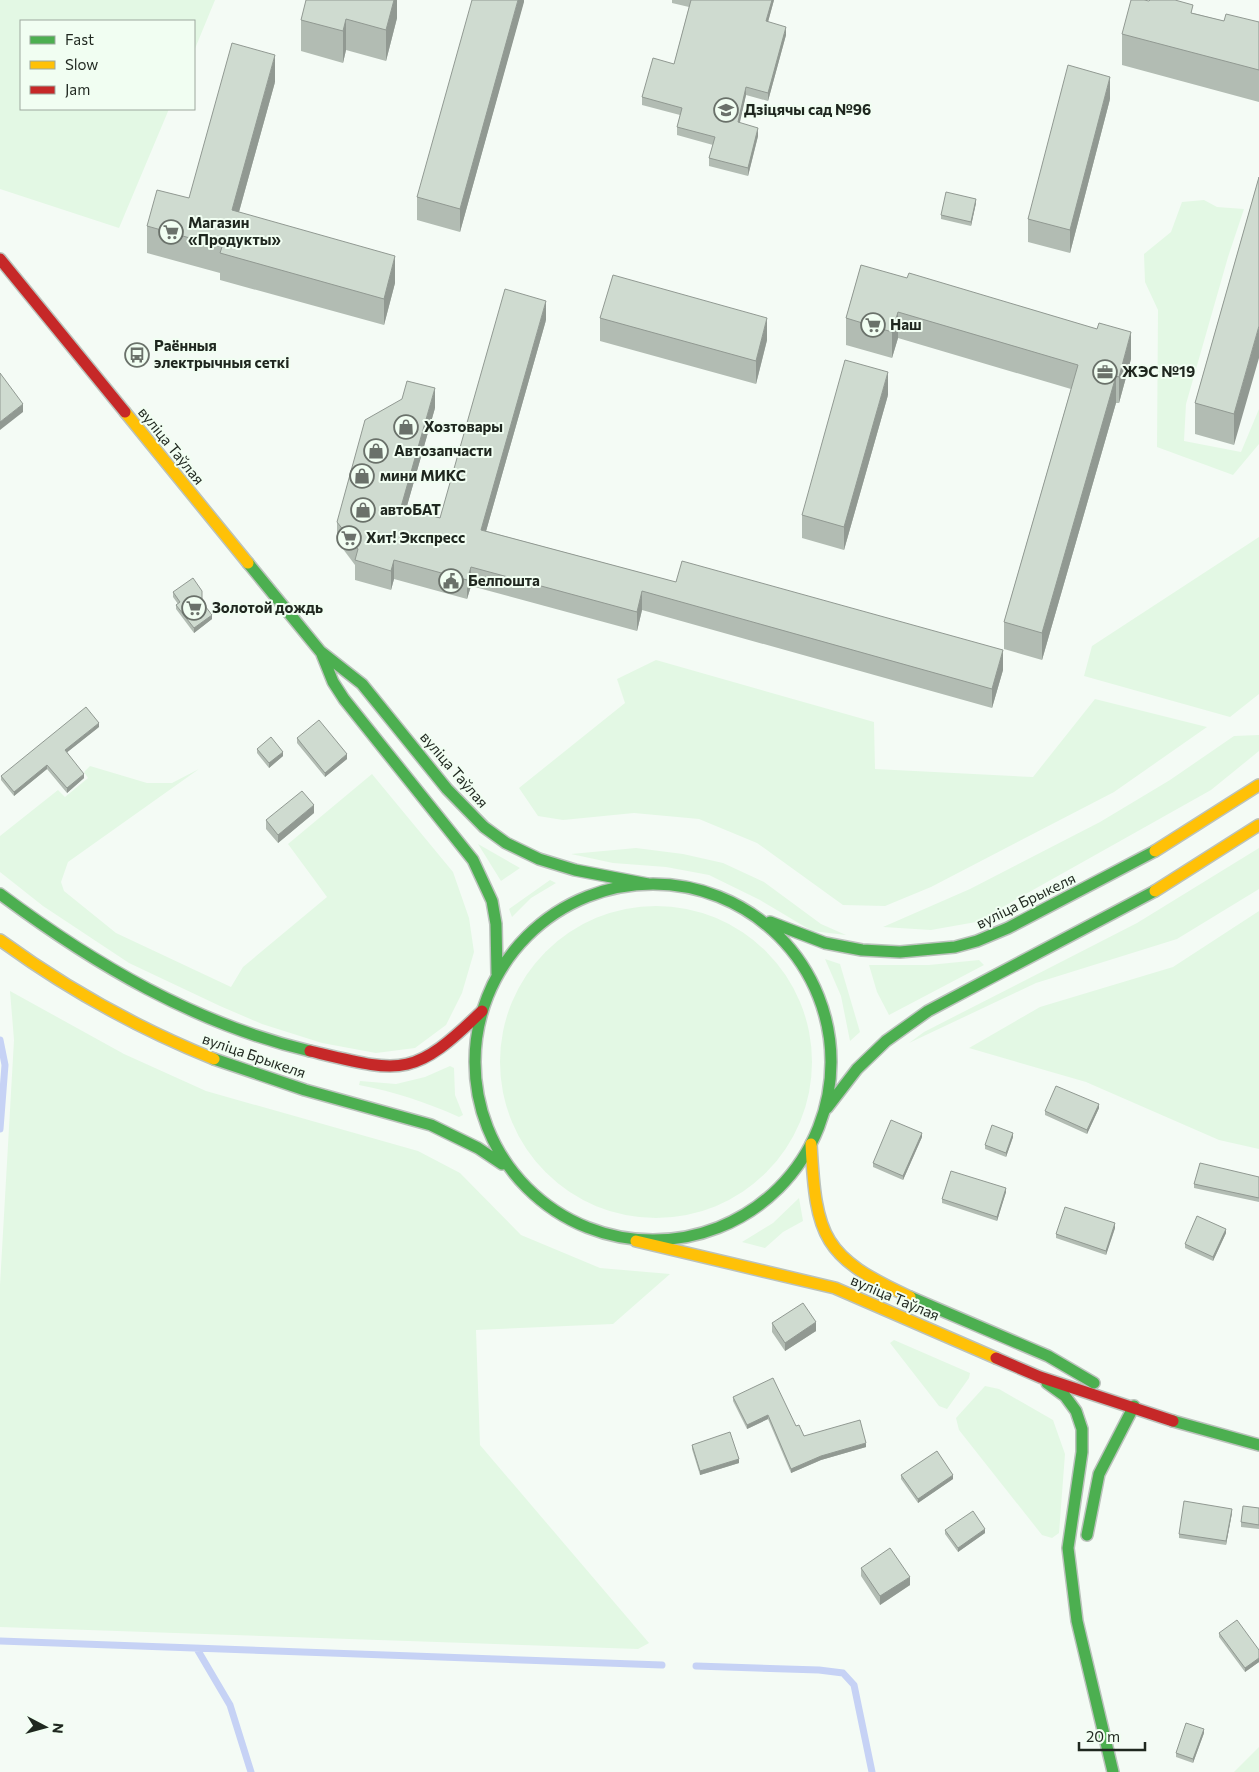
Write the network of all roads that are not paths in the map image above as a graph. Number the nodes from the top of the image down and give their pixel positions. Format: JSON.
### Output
{"nodes":[{"id":1,"x":0,"y":258,"type":"edge"},
{"id":2,"x":320,"y":651,"type":"junction"},
{"id":3,"x":1259,"y":785,"type":"edge"},
{"id":4,"x":1259,"y":825,"type":"edge"},
{"id":5,"x":648,"y":884,"type":"junction"},
{"id":6,"x":0,"y":894,"type":"edge"},
{"id":7,"x":754,"y":915,"type":"junction"},
{"id":8,"x":0,"y":940,"type":"edge"},
{"id":9,"x":497,"y":974,"type":"junction"},
{"id":10,"x":482,"y":1011,"type":"junction"},
{"id":11,"x":824,"y":1114,"type":"junction"},
{"id":12,"x":812,"y":1144,"type":"junction"},
{"id":13,"x":511,"y":1172,"type":"junction"},
{"id":14,"x":636,"y":1241,"type":"junction"},
{"id":15,"x":1040,"y":1377,"type":"junction"},
{"id":16,"x":1134,"y":1406,"type":"junction"},
{"id":17,"x":1259,"y":1445,"type":"edge"},
{"id":18,"x":1085,"y":1550,"type":"dead end"},
{"id":19,"x":1083,"y":1568,"type":"dead end"},
{"id":20,"x":1077,"y":1621,"type":"junction"},
{"id":21,"x":1114,"y":1772,"type":"edge"}],
"edges":[{"from":1,"to":2,"type":"main road","name":"вуліца Таўлая"},
{"from":2,"to":5,"type":"main road","name":"вуліца Таўлая"},
{"from":2,"to":9,"type":"main road","name":"вуліца Таўлая"},
{"from":3,"to":7,"type":"main road","name":"вуліца Брыкеля"},
{"from":4,"to":11,"type":"main road"},
{"from":5,"to":7,"type":"main road"},
{"from":5,"to":9,"type":"main road"},
{"from":6,"to":10,"type":"main road","name":"вуліца Брыкеля"},
{"from":7,"to":11,"type":"main road"},
{"from":8,"to":13,"type":"main road","name":"вуліца Брыкеля"},
{"from":9,"to":10,"type":"main road"},
{"from":10,"to":13,"type":"main road"},
{"from":11,"to":12,"type":"main road"},
{"from":12,"to":14,"type":"main road"},
{"from":12,"to":16,"type":"main road","name":"вуліца Таўлая"},
{"from":13,"to":14,"type":"main road"},
{"from":14,"to":15,"type":"main road","name":"вуліца Таўлая"},
{"from":15,"to":16,"type":"main road","name":"вуліца Таўлая"},
{"from":15,"to":20,"type":"main road"},
{"from":16,"to":17,"type":"main road","name":"вуліца Таўлая"},
{"from":16,"to":18,"type":"main road"},
{"from":19,"to":20,"type":"main road"},
{"from":20,"to":21,"type":"main road"}]}
